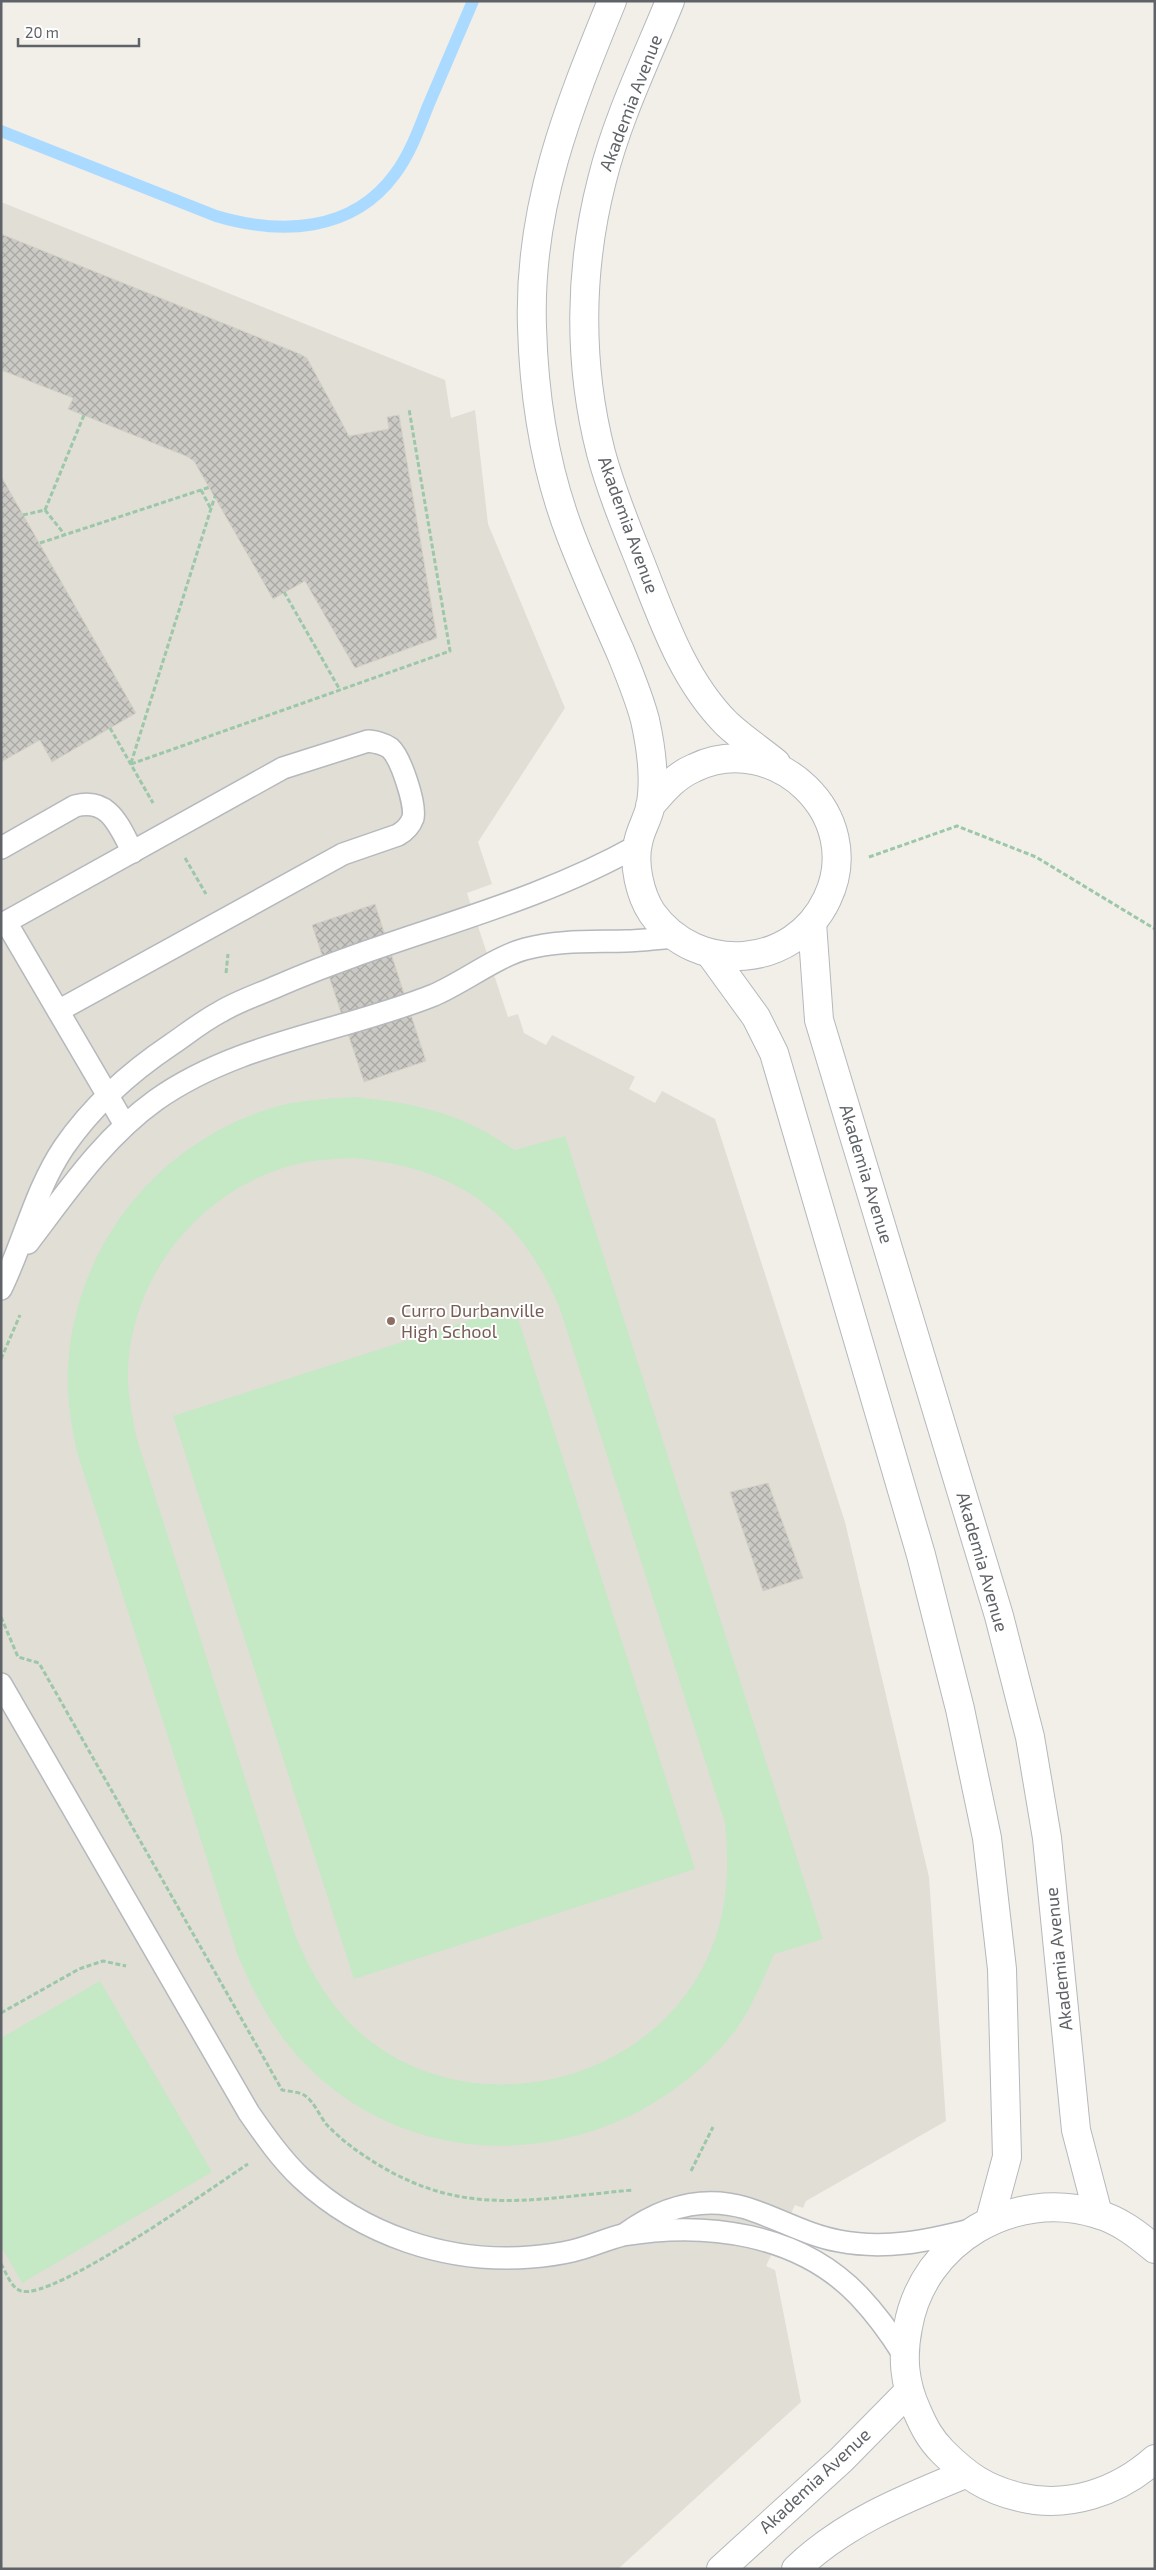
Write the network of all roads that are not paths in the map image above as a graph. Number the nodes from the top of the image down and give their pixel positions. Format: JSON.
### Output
{"nodes":[{"id":1,"x":612,"y":1,"type":"edge"},
{"id":2,"x":670,"y":1,"type":"edge"},
{"id":3,"x":790,"y":774,"type":"junction"},
{"id":4,"x":650,"y":806,"type":"junction"},
{"id":5,"x":637,"y":846,"type":"junction"},
{"id":6,"x":1,"y":848,"type":"edge"},
{"id":7,"x":133,"y":852,"type":"junction"},
{"id":8,"x":4,"y":919,"type":"edge"},
{"id":9,"x":812,"y":923,"type":"junction"},
{"id":10,"x":674,"y":937,"type":"junction"},
{"id":11,"x":711,"y":955,"type":"junction"},
{"id":12,"x":58,"y":1011,"type":"junction"},
{"id":13,"x":107,"y":1095,"type":"junction"},
{"id":14,"x":125,"y":1125,"type":"junction"},
{"id":15,"x":15,"y":1261,"type":"junction"},
{"id":16,"x":1,"y":1289,"type":"edge"},
{"id":17,"x":1,"y":1684,"type":"edge"},
{"id":18,"x":1098,"y":2214,"type":"junction"},
{"id":19,"x":981,"y":2225,"type":"junction"},
{"id":20,"x":622,"y":2236,"type":"junction"},
{"id":21,"x":1155,"y":2249,"type":"edge"},
{"id":22,"x":903,"y":2354,"type":"junction"},
{"id":23,"x":908,"y":2392,"type":"junction"},
{"id":24,"x":1149,"y":2469,"type":"edge"},
{"id":25,"x":965,"y":2474,"type":"junction"},
{"id":26,"x":721,"y":2569,"type":"edge"},
{"id":27,"x":796,"y":2569,"type":"edge"}],
"edges":[{"from":1,"to":4,"type":"street"},
{"from":2,"to":3,"type":"street","name":"Akademia Avenue"},
{"from":3,"to":4,"type":"street"},
{"from":3,"to":9,"type":"street","name":"Akademia Avenue"},
{"from":4,"to":5,"type":"street","name":"Akademia Avenue"},
{"from":5,"to":10,"type":"street","name":"Akademia Avenue"},
{"from":5,"to":13,"type":"lane"},
{"from":6,"to":7,"type":"lane"},
{"from":7,"to":8,"type":"lane"},
{"from":7,"to":12,"type":"lane"},
{"from":8,"to":12,"type":"lane"},
{"from":9,"to":11,"type":"street","name":"Akademia Avenue"},
{"from":9,"to":18,"type":"street","name":"Akademia Avenue"},
{"from":10,"to":11,"type":"street","name":"Akademia Avenue"},
{"from":10,"to":14,"type":"lane"},
{"from":11,"to":19,"type":"street"},
{"from":12,"to":13,"type":"lane"},
{"from":13,"to":14,"type":"lane"},
{"from":13,"to":15,"type":"lane"},
{"from":14,"to":15,"type":"lane"},
{"from":15,"to":16,"type":"lane"},
{"from":17,"to":20,"type":"lane"},
{"from":18,"to":19,"type":"street"},
{"from":18,"to":21,"type":"street"},
{"from":19,"to":20,"type":"lane"},
{"from":19,"to":22,"type":"street"},
{"from":20,"to":22,"type":"lane"},
{"from":22,"to":23,"type":"street"},
{"from":23,"to":25,"type":"street"},
{"from":23,"to":26,"type":"street","name":"Akademia Avenue"},
{"from":24,"to":25,"type":"street"},
{"from":25,"to":27,"type":"street"}]}
